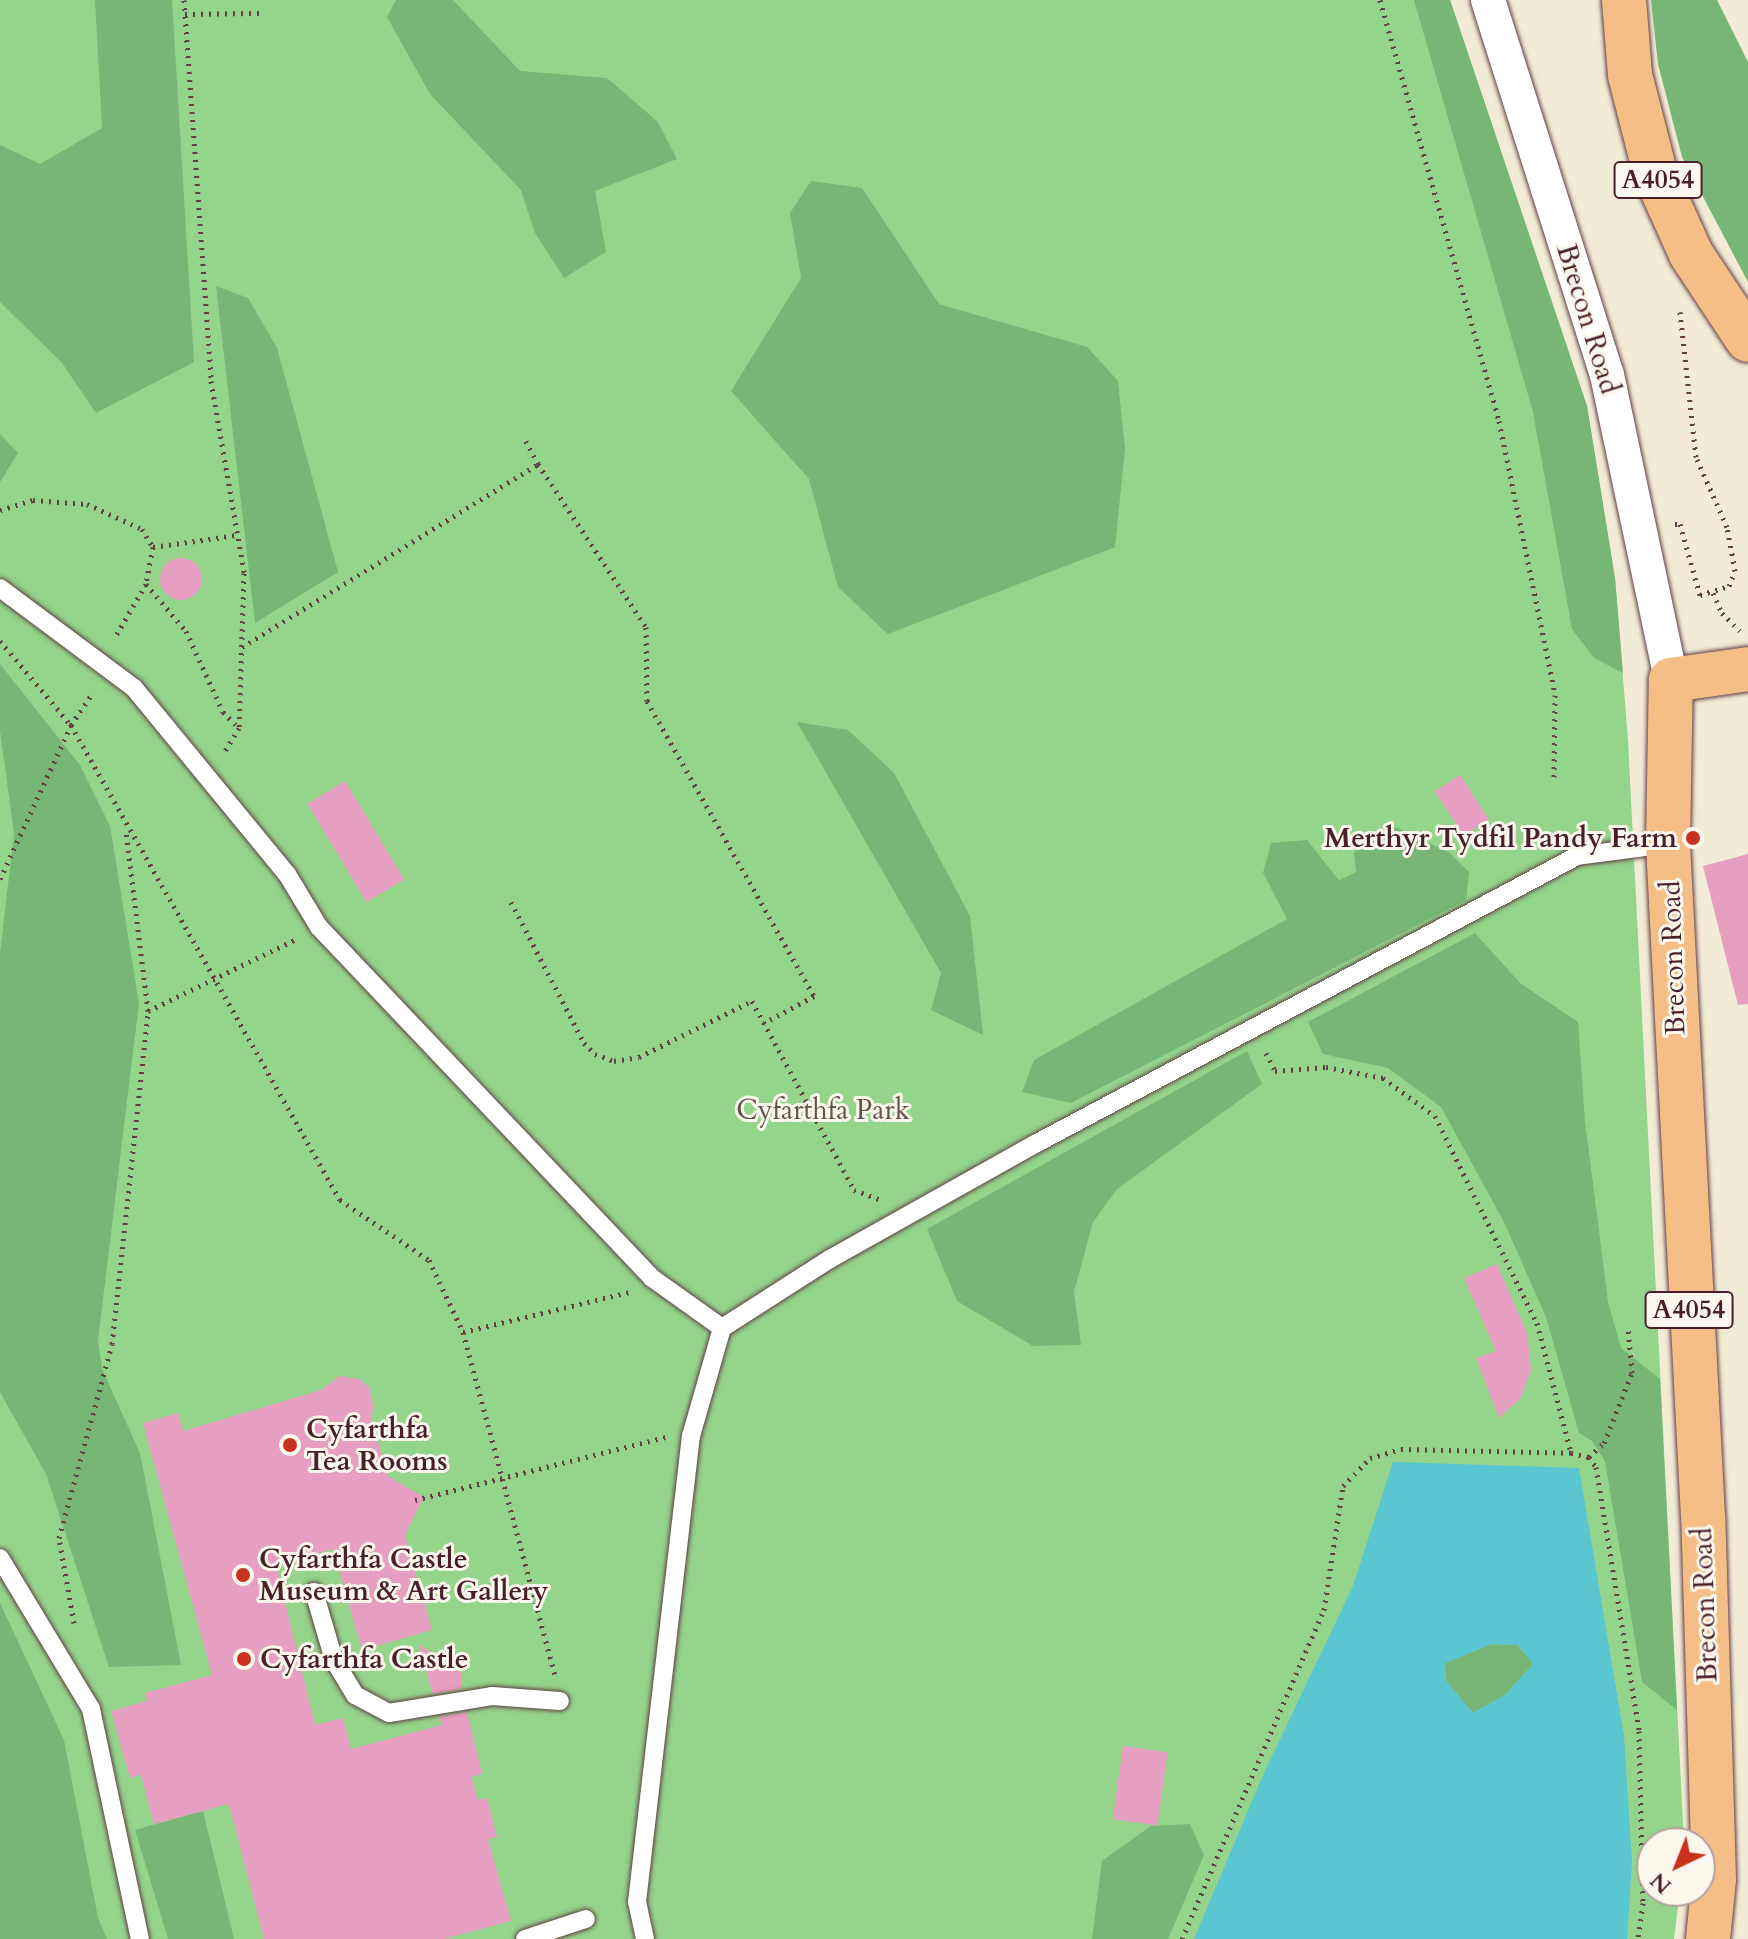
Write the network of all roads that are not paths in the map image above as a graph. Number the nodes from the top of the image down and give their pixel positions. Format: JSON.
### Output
{"nodes":[{"id":1,"x":1488,"y":0,"type":"edge"},
{"id":2,"x":1624,"y":0,"type":"edge"},
{"id":3,"x":1748,"y":340,"type":"edge"},
{"id":4,"x":0,"y":588,"type":"edge"},
{"id":5,"x":1748,"y":669,"type":"edge"},
{"id":6,"x":1671,"y":680,"type":"junction"},
{"id":7,"x":1668,"y":844,"type":"junction"},
{"id":8,"x":722,"y":1328,"type":"junction"},
{"id":9,"x":0,"y":1558,"type":"edge"},
{"id":10,"x":314,"y":1592,"type":"dead end"},
{"id":11,"x":560,"y":1701,"type":"road end"},
{"id":12,"x":586,"y":1919,"type":"dead end"},
{"id":13,"x":140,"y":1939,"type":"edge"},
{"id":14,"x":525,"y":1939,"type":"edge"},
{"id":15,"x":645,"y":1939,"type":"edge"},
{"id":16,"x":1708,"y":1939,"type":"edge"}],
"edges":[{"from":1,"to":6,"type":"street","name":"Brecon Road"},
{"from":2,"to":3,"type":"main road","number":"A4054"},
{"from":4,"to":8,"type":"lane"},
{"from":5,"to":6,"type":"main road"},
{"from":6,"to":7,"type":"main road","name":"Brecon Road","number":"A4054"},
{"from":7,"to":8,"type":"lane"},
{"from":7,"to":16,"type":"main road","name":"Brecon Road","number":"A4054"},
{"from":8,"to":15,"type":"lane"},
{"from":9,"to":13,"type":"lane"},
{"from":10,"to":11,"type":"lane"},
{"from":12,"to":14,"type":"lane"}]}
